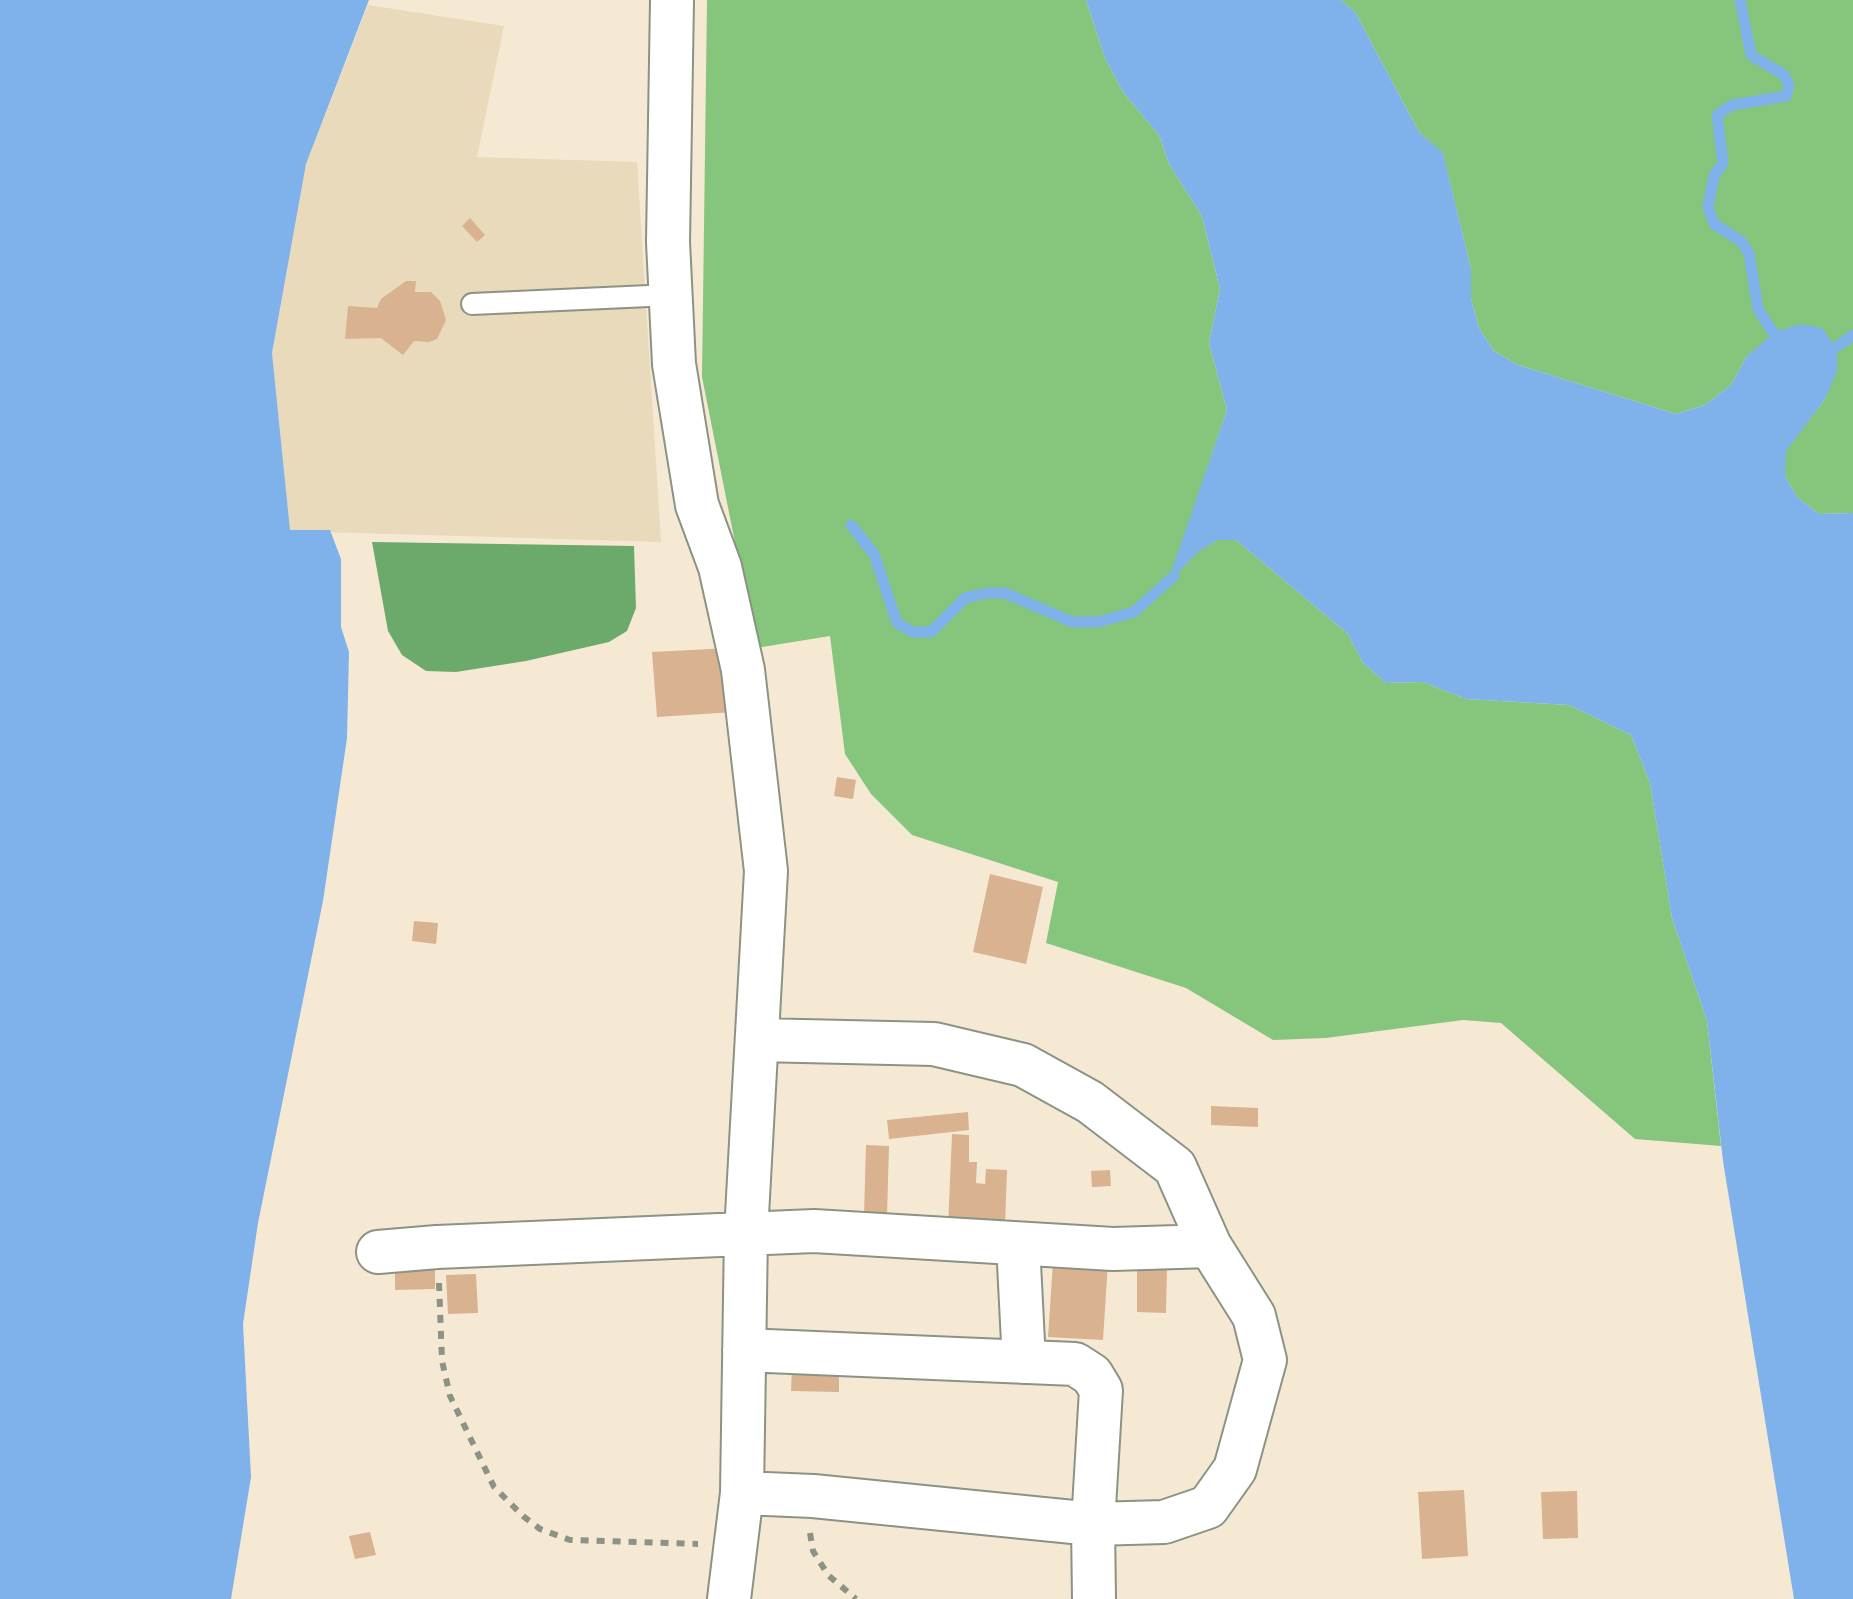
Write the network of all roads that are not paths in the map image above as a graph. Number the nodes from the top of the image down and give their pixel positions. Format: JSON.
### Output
{"nodes":[{"id":1,"x":672,"y":0,"type":"edge"},
{"id":2,"x":671,"y":295,"type":"junction"},
{"id":3,"x":472,"y":304,"type":"dead end"},
{"id":4,"x":758,"y":1040,"type":"junction"},
{"id":5,"x":746,"y":1233,"type":"junction"},
{"id":6,"x":1018,"y":1244,"type":"junction"},
{"id":7,"x":1210,"y":1246,"type":"junction"},
{"id":8,"x":378,"y":1252,"type":"dead end"},
{"id":9,"x":744,"y":1350,"type":"junction"},
{"id":10,"x":1024,"y":1362,"type":"junction"},
{"id":11,"x":742,"y":1493,"type":"junction"},
{"id":12,"x":1093,"y":1524,"type":"junction"},
{"id":13,"x":728,"y":1599,"type":"edge"},
{"id":14,"x":1094,"y":1599,"type":"edge"}],
"edges":[{"from":1,"to":2,"type":"street"},
{"from":2,"to":3,"type":"lane"},
{"from":2,"to":4,"type":"street"},
{"from":4,"to":5,"type":"street"},
{"from":4,"to":7,"type":"street"},
{"from":5,"to":6,"type":"street"},
{"from":5,"to":8,"type":"street"},
{"from":5,"to":9,"type":"street"},
{"from":6,"to":7,"type":"street"},
{"from":6,"to":10,"type":"street"},
{"from":7,"to":12,"type":"street"},
{"from":9,"to":10,"type":"street"},
{"from":9,"to":11,"type":"street"},
{"from":10,"to":12,"type":"street"},
{"from":11,"to":12,"type":"street"},
{"from":11,"to":13,"type":"street"},
{"from":12,"to":14,"type":"street"}]}
